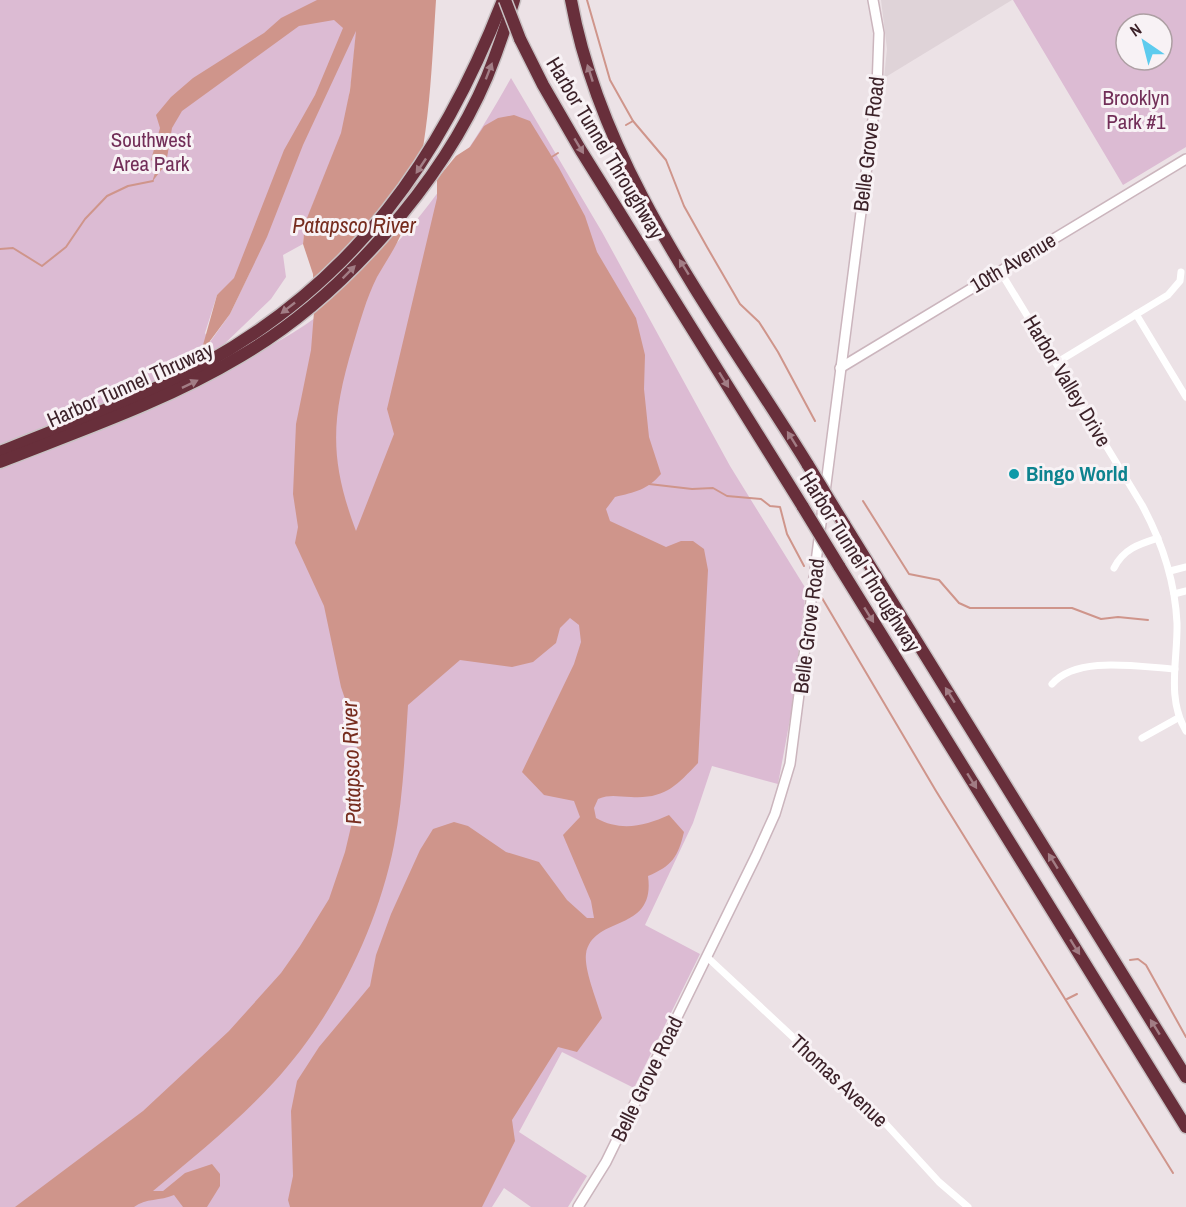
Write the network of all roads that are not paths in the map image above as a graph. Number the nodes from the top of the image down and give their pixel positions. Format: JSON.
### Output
{"nodes":[{"id":1,"x":504,"y":0,"type":"edge"},
{"id":2,"x":514,"y":0,"type":"edge"},
{"id":3,"x":572,"y":0,"type":"edge"},
{"id":4,"x":873,"y":0,"type":"edge"},
{"id":5,"x":452,"y":116,"type":"joint"},
{"id":6,"x":1186,"y":159,"type":"edge"},
{"id":7,"x":1000,"y":271,"type":"junction"},
{"id":8,"x":1181,"y":272,"type":"dead end"},
{"id":9,"x":1136,"y":314,"type":"junction"},
{"id":10,"x":1056,"y":363,"type":"junction"},
{"id":11,"x":840,"y":368,"type":"junction"},
{"id":12,"x":1186,"y":397,"type":"edge"},
{"id":13,"x":0,"y":452,"type":"edge"},
{"id":14,"x":0,"y":462,"type":"edge"},
{"id":15,"x":1158,"y":538,"type":"junction"},
{"id":16,"x":1186,"y":567,"type":"edge"},
{"id":17,"x":1114,"y":568,"type":"dead end"},
{"id":18,"x":1170,"y":571,"type":"junction"},
{"id":19,"x":1186,"y":591,"type":"edge"},
{"id":20,"x":1174,"y":594,"type":"junction"},
{"id":21,"x":1175,"y":669,"type":"junction"},
{"id":22,"x":1052,"y":684,"type":"dead end"},
{"id":23,"x":1178,"y":718,"type":"junction"},
{"id":24,"x":1186,"y":731,"type":"edge"},
{"id":25,"x":1142,"y":738,"type":"dead end"},
{"id":26,"x":707,"y":957,"type":"junction"},
{"id":27,"x":1186,"y":1077,"type":"edge"},
{"id":28,"x":1186,"y":1127,"type":"edge"},
{"id":29,"x":578,"y":1207,"type":"edge"},
{"id":30,"x":968,"y":1207,"type":"edge"}],
"edges":[{"from":1,"to":5,"type":"highway","name":"Harbor Tunnel Throughway"},
{"from":1,"to":28,"type":"highway","name":"Harbor Tunnel Throughway","one_way":true,"bridge":true},
{"from":14,"to":2,"type":"highway","name":"Harbor Tunnel Thruway","one_way":true},
{"from":27,"to":3,"type":"highway","name":"Harbor Tunnel Throughway","one_way":true,"bridge":true},
{"from":4,"to":11,"type":"main road","name":"Belle Grove Road"},
{"from":5,"to":13,"type":"highway","name":"Harbor Tunnel Thruway","one_way":true},
{"from":6,"to":7,"type":"main road","name":"10th Avenue"},
{"from":7,"to":10,"type":"street","name":"Harbor Valley Drive"},
{"from":7,"to":11,"type":"main road","name":"10th Avenue"},
{"from":8,"to":9,"type":"street"},
{"from":9,"to":10,"type":"street"},
{"from":9,"to":12,"type":"street"},
{"from":10,"to":15,"type":"street","name":"Harbor Valley Drive"},
{"from":11,"to":26,"type":"main road","name":"Belle Grove Road"},
{"from":15,"to":17,"type":"street"},
{"from":15,"to":18,"type":"street","name":"Harbor Valley Drive"},
{"from":16,"to":18,"type":"street"},
{"from":18,"to":20,"type":"street","name":"Harbor Valley Drive"},
{"from":19,"to":20,"type":"street"},
{"from":20,"to":21,"type":"street","name":"Harbor Valley Drive"},
{"from":21,"to":22,"type":"street"},
{"from":21,"to":23,"type":"street","name":"Harbor Valley Drive"},
{"from":23,"to":24,"type":"street","name":"Harbor Valley Drive"},
{"from":23,"to":25,"type":"street"},
{"from":26,"to":29,"type":"main road","name":"Belle Grove Road"},
{"from":26,"to":30,"type":"street","name":"Thomas Avenue"}]}
